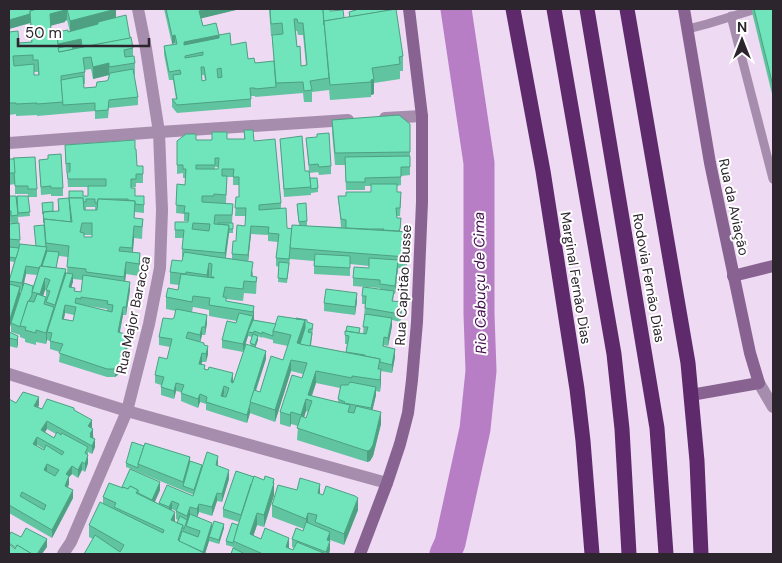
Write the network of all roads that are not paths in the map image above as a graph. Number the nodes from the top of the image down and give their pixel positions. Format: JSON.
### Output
{"nodes":[{"id":1,"x":138,"y":9,"type":"edge"},
{"id":2,"x":410,"y":9,"type":"edge"},
{"id":3,"x":513,"y":9,"type":"edge"},
{"id":4,"x":554,"y":9,"type":"edge"},
{"id":5,"x":587,"y":9,"type":"edge"},
{"id":6,"x":626,"y":9,"type":"edge"},
{"id":7,"x":684,"y":9,"type":"edge"},
{"id":8,"x":756,"y":9,"type":"edge"},
{"id":9,"x":730,"y":16,"type":"junction"},
{"id":10,"x":688,"y":29,"type":"junction"},
{"id":11,"x":422,"y":116,"type":"junction"},
{"id":12,"x":159,"y":132,"type":"junction"},
{"id":13,"x":9,"y":143,"type":"edge"},
{"id":14,"x":773,"y":179,"type":"edge"},
{"id":15,"x":773,"y":266,"type":"edge"},
{"id":16,"x":733,"y":276,"type":"junction"},
{"id":17,"x":9,"y":374,"type":"edge"},
{"id":18,"x":759,"y":383,"type":"junction"},
{"id":19,"x":691,"y":395,"type":"junction"},
{"id":20,"x":773,"y":407,"type":"edge"},
{"id":21,"x":127,"y":411,"type":"junction"},
{"id":22,"x":387,"y":483,"type":"junction"},
{"id":23,"x":63,"y":554,"type":"edge"},
{"id":24,"x":360,"y":554,"type":"edge"},
{"id":25,"x":592,"y":554,"type":"edge"},
{"id":26,"x":629,"y":554,"type":"edge"},
{"id":27,"x":666,"y":554,"type":"edge"},
{"id":28,"x":701,"y":554,"type":"edge"}],
"edges":[{"from":1,"to":12,"type":"street","name":"Rua Major Baracca"},
{"from":2,"to":11,"type":"street","name":"Rua Capitão Busse"},
{"from":3,"to":25,"type":"highway","name":"Marginal Fernão Dias"},
{"from":4,"to":26,"type":"highway"},
{"from":5,"to":27,"type":"highway","name":"Rodovia Fernão Dias"},
{"from":6,"to":19,"type":"highway"},
{"from":7,"to":10,"type":"street","name":"Rua da Aviação"},
{"from":8,"to":9,"type":"lane"},
{"from":9,"to":10,"type":"lane"},
{"from":9,"to":14,"type":"lane"},
{"from":10,"to":16,"type":"street","name":"Rua da Aviação"},
{"from":11,"to":12,"type":"street"},
{"from":11,"to":22,"type":"street","name":"Rua Capitão Busse"},
{"from":12,"to":13,"type":"street"},
{"from":12,"to":21,"type":"street","name":"Rua Major Baracca"},
{"from":15,"to":16,"type":"street"},
{"from":16,"to":18,"type":"street","name":"Rua da Aviação"},
{"from":17,"to":21,"type":"street"},
{"from":18,"to":19,"type":"street"},
{"from":18,"to":20,"type":"street","name":"Rua da Aviação"},
{"from":19,"to":28,"type":"highway"},
{"from":21,"to":22,"type":"street"},
{"from":21,"to":23,"type":"street","name":"Rua Major Baracca"},
{"from":22,"to":24,"type":"street","name":"Rua Capitão Busse"}]}
